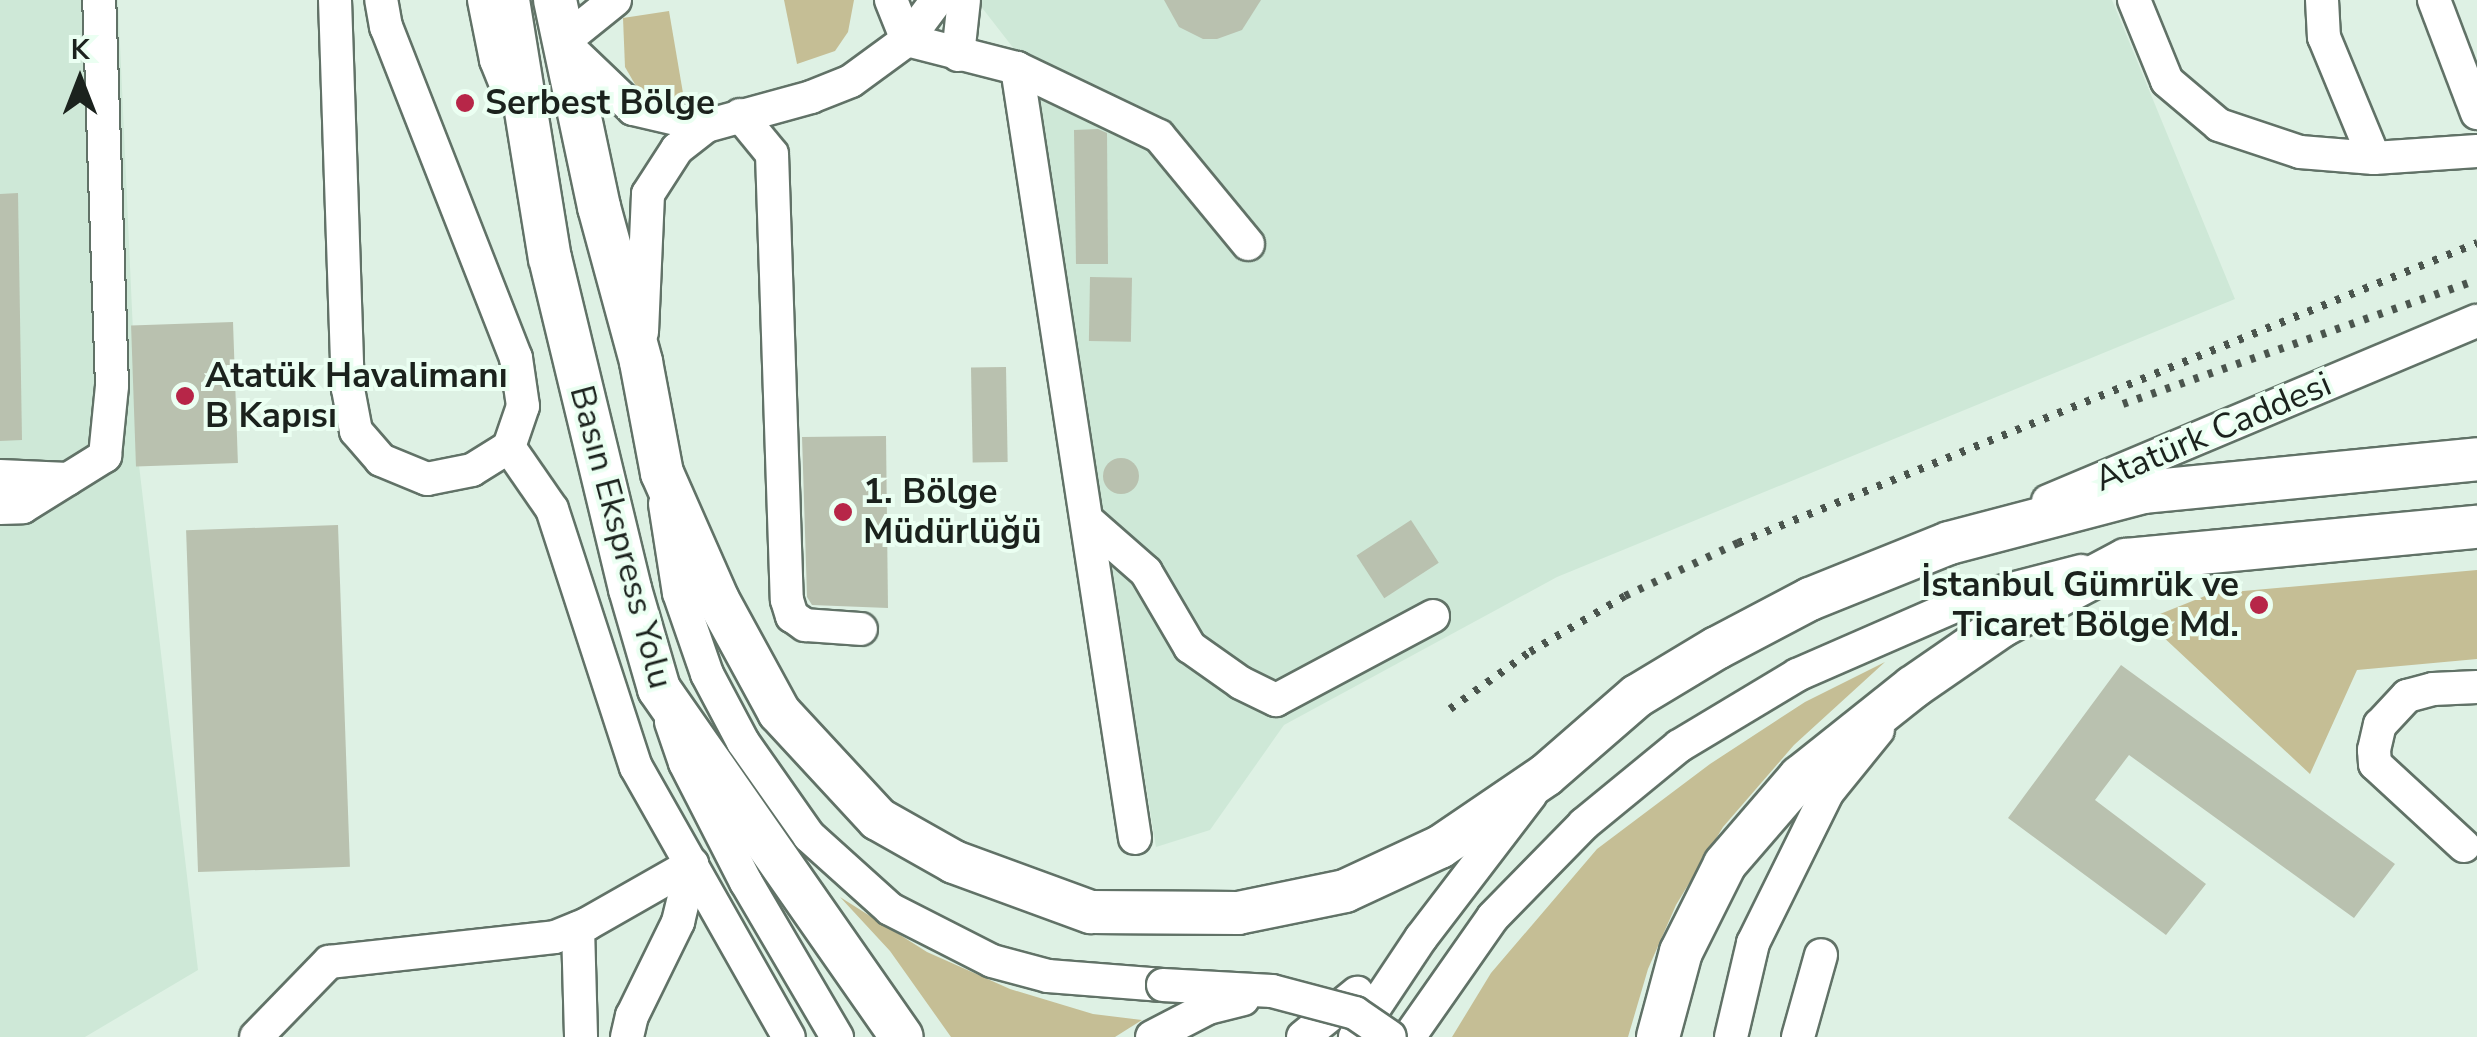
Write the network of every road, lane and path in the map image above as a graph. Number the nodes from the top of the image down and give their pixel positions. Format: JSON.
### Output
{"nodes":[{"id":1,"x":99,"y":0,"type":"edge"},
{"id":2,"x":335,"y":0,"type":"edge"},
{"id":3,"x":484,"y":0,"type":"edge"},
{"id":4,"x":508,"y":0,"type":"edge"},
{"id":5,"x":555,"y":0,"type":"edge"},
{"id":6,"x":616,"y":0,"type":"edge"},
{"id":7,"x":891,"y":0,"type":"edge"},
{"id":8,"x":937,"y":0,"type":"edge"},
{"id":9,"x":964,"y":0,"type":"edge"},
{"id":10,"x":2134,"y":0,"type":"edge"},
{"id":11,"x":2322,"y":0,"type":"edge"},
{"id":12,"x":2434,"y":0,"type":"edge"},
{"id":13,"x":382,"y":3,"type":"edge"},
{"id":14,"x":907,"y":40,"type":"junction"},
{"id":15,"x":562,"y":42,"type":"junction"},
{"id":16,"x":958,"y":55,"type":"junction"},
{"id":17,"x":1017,"y":68,"type":"junction"},
{"id":18,"x":2477,"y":113,"type":"edge"},
{"id":19,"x":740,"y":115,"type":"junction"},
{"id":20,"x":706,"y":126,"type":"junction"},
{"id":21,"x":2477,"y":151,"type":"edge"},
{"id":22,"x":536,"y":156,"type":"junction"},
{"id":23,"x":2374,"y":158,"type":"junction"},
{"id":24,"x":1248,"y":244,"type":"dead end"},
{"id":25,"x":2477,"y":321,"type":"edge"},
{"id":26,"x":641,"y":362,"type":"junction"},
{"id":27,"x":509,"y":447,"type":"junction"},
{"id":28,"x":2477,"y":459,"type":"edge"},
{"id":29,"x":662,"y":473,"type":"junction"},
{"id":30,"x":0,"y":476,"type":"edge"},
{"id":31,"x":68,"y":478,"type":"junction"},
{"id":32,"x":0,"y":508,"type":"edge"},
{"id":33,"x":1088,"y":521,"type":"junction"},
{"id":34,"x":2477,"y":527,"type":"edge"},
{"id":35,"x":1948,"y":543,"type":"junction"},
{"id":36,"x":2126,"y":560,"type":"junction"},
{"id":37,"x":1433,"y":616,"type":"dead end"},
{"id":38,"x":861,"y":630,"type":"dead end"},
{"id":39,"x":1913,"y":687,"type":"junction"},
{"id":40,"x":2477,"y":687,"type":"edge"},
{"id":41,"x":659,"y":689,"type":"junction"},
{"id":42,"x":1546,"y":775,"type":"junction"},
{"id":43,"x":1136,"y":838,"type":"dead end"},
{"id":44,"x":2464,"y":846,"type":"dead end"},
{"id":45,"x":692,"y":864,"type":"junction"},
{"id":46,"x":578,"y":928,"type":"junction"},
{"id":47,"x":1421,"y":938,"type":"junction"},
{"id":48,"x":1821,"y":954,"type":"dead end"},
{"id":49,"x":1272,"y":991,"type":"junction"},
{"id":50,"x":256,"y":1037,"type":"edge"},
{"id":51,"x":581,"y":1037,"type":"edge"},
{"id":52,"x":627,"y":1037,"type":"edge"},
{"id":53,"x":789,"y":1037,"type":"edge"},
{"id":54,"x":837,"y":1037,"type":"edge"},
{"id":55,"x":902,"y":1037,"type":"edge"},
{"id":56,"x":1152,"y":1037,"type":"edge"},
{"id":57,"x":1303,"y":1037,"type":"edge"},
{"id":58,"x":1355,"y":1037,"type":"edge"},
{"id":59,"x":1390,"y":1037,"type":"edge"},
{"id":60,"x":1410,"y":1037,"type":"edge"},
{"id":61,"x":1658,"y":1037,"type":"edge"},
{"id":62,"x":1730,"y":1037,"type":"edge"},
{"id":63,"x":1798,"y":1037,"type":"edge"}],
"edges":[{"from":1,"to":31,"type":"street"},
{"from":2,"to":27,"type":"street"},
{"from":3,"to":22,"type":"street"},
{"from":4,"to":22,"type":"main road","name":"Basın Ekspress Yolu"},
{"from":5,"to":15,"type":"main road","name":"Basın Ekspress Yolu"},
{"from":6,"to":15,"type":"street"},
{"from":7,"to":14,"type":"street"},
{"from":8,"to":14,"type":"street"},
{"from":9,"to":16,"type":"street"},
{"from":10,"to":23,"type":"street"},
{"from":11,"to":23,"type":"street"},
{"from":12,"to":18,"type":"street"},
{"from":13,"to":27,"type":"street"},
{"from":14,"to":16,"type":"street"},
{"from":14,"to":19,"type":"street"},
{"from":15,"to":20,"type":"street"},
{"from":15,"to":26,"type":"main road","name":"Basın Ekspress Yolu"},
{"from":16,"to":17,"type":"street"},
{"from":17,"to":24,"type":"street"},
{"from":17,"to":33,"type":"street"},
{"from":19,"to":20,"type":"street"},
{"from":19,"to":38,"type":"street"},
{"from":20,"to":26,"type":"street"},
{"from":21,"to":23,"type":"street"},
{"from":22,"to":41,"type":"main road","name":"Basın Ekspress Yolu"},
{"from":25,"to":35,"type":"street","name":"Atatürk Caddesi"},
{"from":26,"to":29,"type":"main road"},
{"from":27,"to":45,"type":"street"},
{"from":28,"to":35,"type":"main road"},
{"from":29,"to":42,"type":"main road"},
{"from":29,"to":49,"type":"street","bridge":true},
{"from":30,"to":31,"type":"street"},
{"from":31,"to":32,"type":"street"},
{"from":33,"to":37,"type":"street"},
{"from":33,"to":43,"type":"street"},
{"from":34,"to":36,"type":"main road"},
{"from":35,"to":42,"type":"main road"},
{"from":36,"to":39,"type":"main road"},
{"from":36,"to":60,"type":"street"},
{"from":39,"to":61,"type":"main road"},
{"from":39,"to":62,"type":"street"},
{"from":40,"to":44,"type":"street"},
{"from":41,"to":54,"type":"street","name":"Basın Ekspress Yolu"},
{"from":41,"to":55,"type":"main road"},
{"from":42,"to":47,"type":"street"},
{"from":45,"to":46,"type":"street"},
{"from":45,"to":52,"type":"street"},
{"from":45,"to":53,"type":"street"},
{"from":46,"to":50,"type":"street"},
{"from":46,"to":51,"type":"street"},
{"from":47,"to":57,"type":"street"},
{"from":47,"to":58,"type":"street"},
{"from":48,"to":63,"type":"street"},
{"from":49,"to":56,"type":"street","bridge":true},
{"from":49,"to":59,"type":"street","bridge":true}]}
